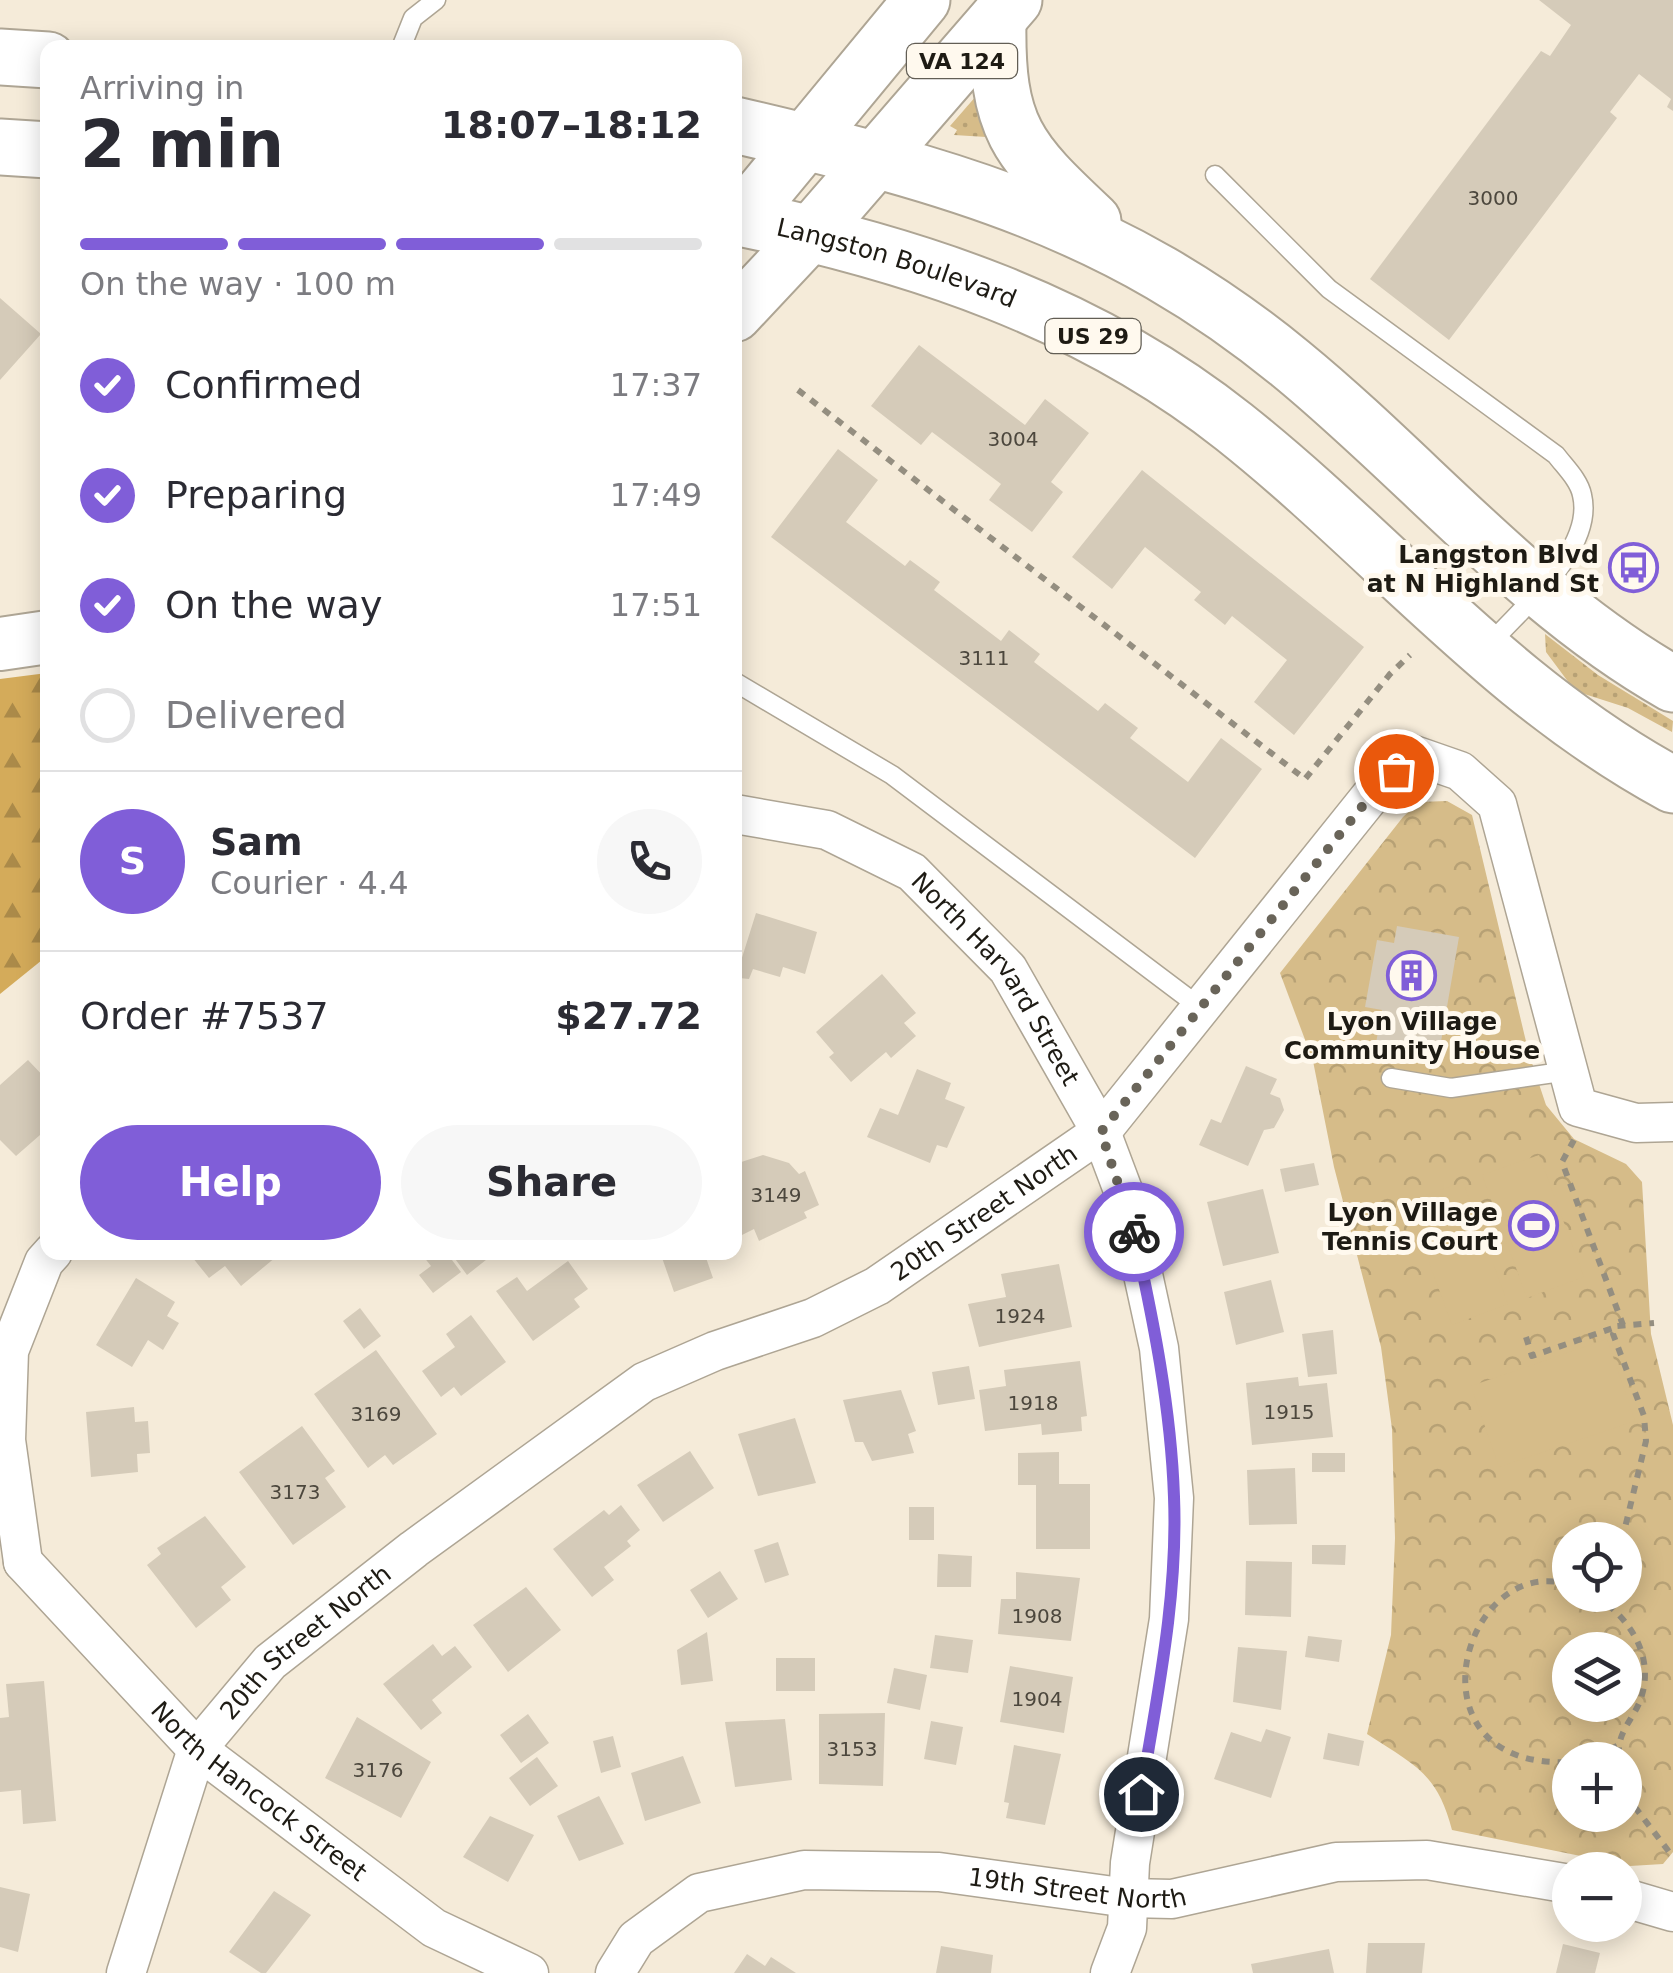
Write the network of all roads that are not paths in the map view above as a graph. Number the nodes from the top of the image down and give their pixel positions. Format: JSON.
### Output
{"nodes":[{"id":1,"x":436,"y":0,"type":"edge"},
{"id":2,"x":922,"y":0,"type":"edge"},
{"id":3,"x":1006,"y":10,"type":"edge"},
{"id":4,"x":404,"y":40,"type":"edge"},
{"id":5,"x":0,"y":57,"type":"edge"},
{"id":6,"x":40,"y":60,"type":"edge"},
{"id":7,"x":742,"y":126,"type":"edge"},
{"id":8,"x":806,"y":140,"type":"junction"},
{"id":9,"x":0,"y":147,"type":"edge"},
{"id":10,"x":40,"y":150,"type":"edge"},
{"id":11,"x":877,"y":159,"type":"junction"},
{"id":12,"x":1215,"y":175,"type":"dead end"},
{"id":13,"x":742,"y":214,"type":"edge"},
{"id":14,"x":742,"y":221,"type":"edge"},
{"id":15,"x":811,"y":234,"type":"junction"},
{"id":16,"x":1125,"y":250,"type":"junction"},
{"id":17,"x":742,"y":308,"type":"edge"},
{"id":18,"x":1540,"y":586,"type":"junction"},
{"id":19,"x":40,"y":609,"type":"edge"},
{"id":20,"x":0,"y":614,"type":"edge"},
{"id":21,"x":40,"y":637,"type":"edge"},
{"id":22,"x":0,"y":644,"type":"edge"},
{"id":23,"x":1482,"y":653,"type":"junction"},
{"id":24,"x":1673,"y":684,"type":"edge"},
{"id":25,"x":742,"y":686,"type":"edge"},
{"id":26,"x":1673,"y":786,"type":"edge"},
{"id":27,"x":742,"y":815,"type":"edge"},
{"id":28,"x":1201,"y":1008,"type":"junction"},
{"id":29,"x":1568,"y":1071,"type":"junction"},
{"id":30,"x":1391,"y":1078,"type":"dead end"},
{"id":31,"x":1673,"y":1122,"type":"edge"},
{"id":32,"x":1101,"y":1132,"type":"junction"},
{"id":33,"x":46,"y":1260,"type":"edge"},
{"id":34,"x":12,"y":1564,"type":"edge"},
{"id":35,"x":197,"y":1750,"type":"junction"},
{"id":36,"x":1552,"y":1881,"type":"edge"},
{"id":37,"x":1128,"y":1898,"type":"junction"},
{"id":38,"x":1642,"y":1903,"type":"edge"},
{"id":39,"x":1673,"y":1912,"type":"edge"},
{"id":40,"x":126,"y":1973,"type":"edge"},
{"id":41,"x":529,"y":1973,"type":"edge"},
{"id":42,"x":615,"y":1973,"type":"edge"},
{"id":43,"x":1110,"y":1973,"type":"edge"}],
"edges":[{"from":1,"to":4,"type":"lane"},
{"from":2,"to":8,"type":"main road","number":"VA 124"},
{"from":3,"to":11,"type":"main road","number":"VA 124"},
{"from":3,"to":16,"type":"main road"},
{"from":5,"to":6,"type":"main road"},
{"from":7,"to":8,"type":"main road"},
{"from":8,"to":11,"type":"main road"},
{"from":8,"to":13,"type":"main road","number":"VA 124"},
{"from":9,"to":10,"type":"main road"},
{"from":11,"to":15,"type":"main road","number":"VA 124"},
{"from":11,"to":16,"type":"main road"},
{"from":12,"to":18,"type":"lane"},
{"from":14,"to":15,"type":"main road","name":"Langston Boulevard","number":"US 29"},
{"from":15,"to":17,"type":"main road"},
{"from":15,"to":23,"type":"main road","name":"Langston Boulevard","number":"US 29"},
{"from":16,"to":18,"type":"main road"},
{"from":18,"to":23,"type":"lane"},
{"from":18,"to":24,"type":"main road"},
{"from":19,"to":20,"type":"main road"},
{"from":21,"to":22,"type":"main road"},
{"from":23,"to":26,"type":"main road","name":"Langston Boulevard","number":"US 29"},
{"from":25,"to":28,"type":"lane"},
{"from":27,"to":32,"type":"street","name":"North Harvard Street"},
{"from":28,"to":29,"type":"street","name":"20th Street North"},
{"from":28,"to":32,"type":"street","name":"20th Street North"},
{"from":29,"to":30,"type":"lane"},
{"from":29,"to":31,"type":"street","name":"20th Street North"},
{"from":32,"to":35,"type":"street","name":"20th Street North"},
{"from":32,"to":37,"type":"street","name":"North Harvard Street"},
{"from":33,"to":34,"type":"street"},
{"from":34,"to":35,"type":"street","name":"North Hancock Street"},
{"from":35,"to":40,"type":"street"},
{"from":35,"to":41,"type":"street","name":"North Hancock Street"},
{"from":36,"to":37,"type":"street","name":"19th Street North"},
{"from":37,"to":42,"type":"street","name":"19th Street North"},
{"from":37,"to":43,"type":"street","name":"North Harvard Street"},
{"from":38,"to":39,"type":"street"}]}
